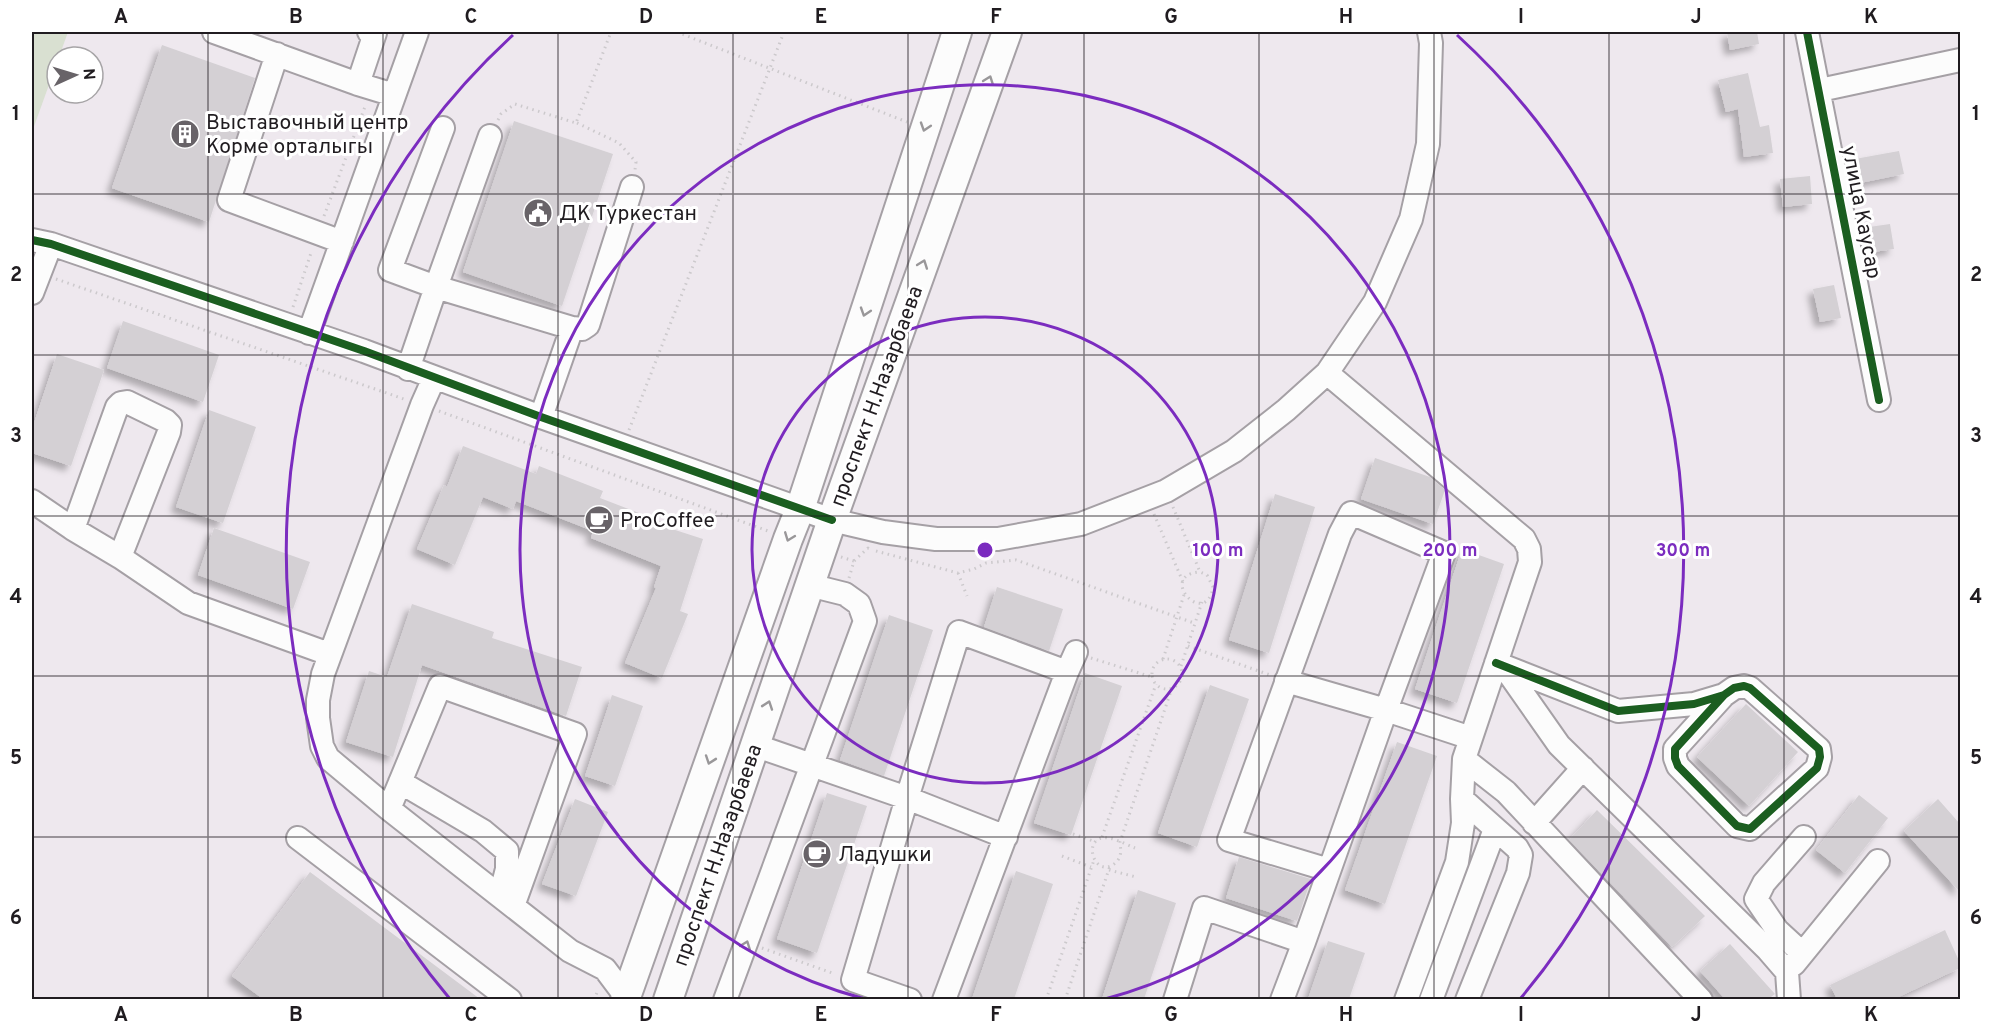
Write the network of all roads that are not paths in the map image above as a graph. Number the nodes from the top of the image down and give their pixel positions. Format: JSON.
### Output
{"nodes":[{"id":1,"x":214,"y":32,"type":"edge"},
{"id":2,"x":369,"y":32,"type":"edge"},
{"id":3,"x":417,"y":32,"type":"edge"},
{"id":4,"x":957,"y":32,"type":"edge"},
{"id":5,"x":1006,"y":32,"type":"edge"},
{"id":6,"x":1429,"y":32,"type":"edge"},
{"id":7,"x":1807,"y":32,"type":"edge"},
{"id":8,"x":277,"y":54,"type":"junction"},
{"id":9,"x":1960,"y":60,"type":"edge"},
{"id":10,"x":365,"y":86,"type":"junction"},
{"id":11,"x":1820,"y":90,"type":"junction"},
{"id":12,"x":394,"y":95,"type":"junction"},
{"id":13,"x":443,"y":128,"type":"dead end"},
{"id":14,"x":490,"y":135,"type":"road end"},
{"id":15,"x":632,"y":187,"type":"road end"},
{"id":16,"x":41,"y":242,"type":"edge"},
{"id":17,"x":342,"y":242,"type":"junction"},
{"id":18,"x":436,"y":287,"type":"junction"},
{"id":19,"x":32,"y":293,"type":"edge"},
{"id":20,"x":572,"y":328,"type":"junction"},
{"id":21,"x":309,"y":333,"type":"junction"},
{"id":22,"x":408,"y":369,"type":"junction"},
{"id":23,"x":1327,"y":373,"type":"junction"},
{"id":24,"x":434,"y":378,"type":"junction"},
{"id":25,"x":1880,"y":400,"type":"dead end"},
{"id":26,"x":541,"y":417,"type":"junction"},
{"id":27,"x":32,"y":501,"type":"edge"},
{"id":28,"x":800,"y":509,"type":"junction"},
{"id":29,"x":832,"y":520,"type":"junction"},
{"id":30,"x":73,"y":529,"type":"junction"},
{"id":31,"x":120,"y":557,"type":"junction"},
{"id":32,"x":809,"y":585,"type":"junction"},
{"id":33,"x":329,"y":654,"type":"junction"},
{"id":34,"x":1501,"y":666,"type":"junction"},
{"id":35,"x":1286,"y":681,"type":"junction"},
{"id":36,"x":1724,"y":695,"type":"junction"},
{"id":37,"x":1386,"y":710,"type":"junction"},
{"id":38,"x":754,"y":745,"type":"junction"},
{"id":39,"x":1468,"y":748,"type":"junction"},
{"id":40,"x":812,"y":764,"type":"junction"},
{"id":41,"x":1583,"y":768,"type":"junction"},
{"id":42,"x":400,"y":782,"type":"junction"},
{"id":43,"x":907,"y":798,"type":"junction"},
{"id":44,"x":1462,"y":799,"type":"junction"},
{"id":45,"x":389,"y":809,"type":"junction"},
{"id":46,"x":1534,"y":823,"type":"junction"},
{"id":47,"x":1495,"y":829,"type":"junction"},
{"id":48,"x":1006,"y":837,"type":"junction"},
{"id":49,"x":1804,"y":837,"type":"dead end"},
{"id":50,"x":298,"y":838,"type":"dead end"},
{"id":51,"x":1878,"y":861,"type":"dead end"},
{"id":52,"x":1329,"y":870,"type":"junction"},
{"id":53,"x":507,"y":901,"type":"junction"},
{"id":54,"x":1304,"y":942,"type":"junction"},
{"id":55,"x":1802,"y":953,"type":"junction"},
{"id":56,"x":1787,"y":972,"type":"junction"},
{"id":57,"x":626,"y":998,"type":"edge"},
{"id":58,"x":510,"y":999,"type":"edge"},
{"id":59,"x":668,"y":999,"type":"edge"},
{"id":60,"x":725,"y":999,"type":"edge"},
{"id":61,"x":910,"y":999,"type":"edge"},
{"id":62,"x":944,"y":999,"type":"edge"},
{"id":63,"x":1175,"y":999,"type":"edge"},
{"id":64,"x":1282,"y":999,"type":"edge"},
{"id":65,"x":1406,"y":999,"type":"edge"},
{"id":66,"x":1431,"y":999,"type":"edge"},
{"id":67,"x":1467,"y":999,"type":"edge"},
{"id":68,"x":1701,"y":999,"type":"edge"},
{"id":69,"x":1789,"y":999,"type":"edge"}],
"edges":[{"from":1,"to":8,"type":"street"},
{"from":2,"to":10,"type":"street"},
{"from":3,"to":12,"type":"street"},
{"from":4,"to":28,"type":"main road","name":"проспект Н.Назарбаева","one_way":true},
{"from":29,"to":5,"type":"main road","name":"проспект Н.Назарбаева","one_way":true},
{"from":6,"to":23,"type":"street"},
{"from":7,"to":11,"type":"street","name":"улица Каусар"},
{"from":8,"to":10,"type":"street"},
{"from":8,"to":17,"type":"street"},
{"from":9,"to":11,"type":"street"},
{"from":10,"to":12,"type":"street"},
{"from":11,"to":25,"type":"street","name":"улица Каусар"},
{"from":12,"to":17,"type":"street"},
{"from":13,"to":18,"type":"street"},
{"from":14,"to":18,"type":"street"},
{"from":15,"to":20,"type":"street"},
{"from":16,"to":19,"type":"street"},
{"from":16,"to":21,"type":"street"},
{"from":17,"to":21,"type":"street"},
{"from":18,"to":20,"type":"street"},
{"from":18,"to":22,"type":"street"},
{"from":20,"to":26,"type":"street"},
{"from":21,"to":22,"type":"street"},
{"from":22,"to":24,"type":"street"},
{"from":23,"to":29,"type":"street"},
{"from":23,"to":34,"type":"street"},
{"from":24,"to":26,"type":"street"},
{"from":24,"to":33,"type":"street"},
{"from":26,"to":28,"type":"street"},
{"from":27,"to":30,"type":"street"},
{"from":28,"to":29,"type":"street"},
{"from":28,"to":57,"type":"main road","name":"проспект Н.Назарбаева","one_way":true},
{"from":29,"to":32,"type":"main road","name":"проспект Н.Назарбаева"},
{"from":30,"to":31,"type":"street"},
{"from":30,"to":31,"type":"street"},
{"from":31,"to":33,"type":"street"},
{"from":38,"to":32,"type":"main road","name":"проспект Н.Назарбаева","one_way":true},
{"from":32,"to":40,"type":"street"},
{"from":33,"to":45,"type":"street"},
{"from":34,"to":36,"type":"street"},
{"from":34,"to":39,"type":"street"},
{"from":34,"to":41,"type":"street"},
{"from":35,"to":37,"type":"street"},
{"from":35,"to":37,"type":"street"},
{"from":35,"to":52,"type":"street"},
{"from":36,"to":36,"type":"street"},
{"from":37,"to":39,"type":"street"},
{"from":37,"to":52,"type":"street"},
{"from":38,"to":40,"type":"street"},
{"from":38,"to":59,"type":"main road","name":"проспект Н.Назарбаева"},
{"from":39,"to":44,"type":"street"},
{"from":39,"to":46,"type":"street"},
{"from":40,"to":43,"type":"street"},
{"from":60,"to":40,"type":"street","one_way":true},
{"from":41,"to":46,"type":"street"},
{"from":41,"to":56,"type":"street"},
{"from":42,"to":45,"type":"street"},
{"from":42,"to":53,"type":"street"},
{"from":42,"to":53,"type":"street"},
{"from":43,"to":48,"type":"street"},
{"from":43,"to":48,"type":"street"},
{"from":43,"to":61,"type":"street"},
{"from":44,"to":47,"type":"street"},
{"from":44,"to":65,"type":"street"},
{"from":45,"to":53,"type":"street"},
{"from":46,"to":68,"type":"street"},
{"from":47,"to":66,"type":"street"},
{"from":47,"to":67,"type":"street"},
{"from":48,"to":62,"type":"street"},
{"from":49,"to":55,"type":"street"},
{"from":50,"to":58,"type":"street"},
{"from":51,"to":55,"type":"street"},
{"from":52,"to":54,"type":"street"},
{"from":53,"to":57,"type":"street"},
{"from":54,"to":63,"type":"street"},
{"from":54,"to":64,"type":"street"},
{"from":55,"to":56,"type":"street"},
{"from":56,"to":69,"type":"street"}]}
